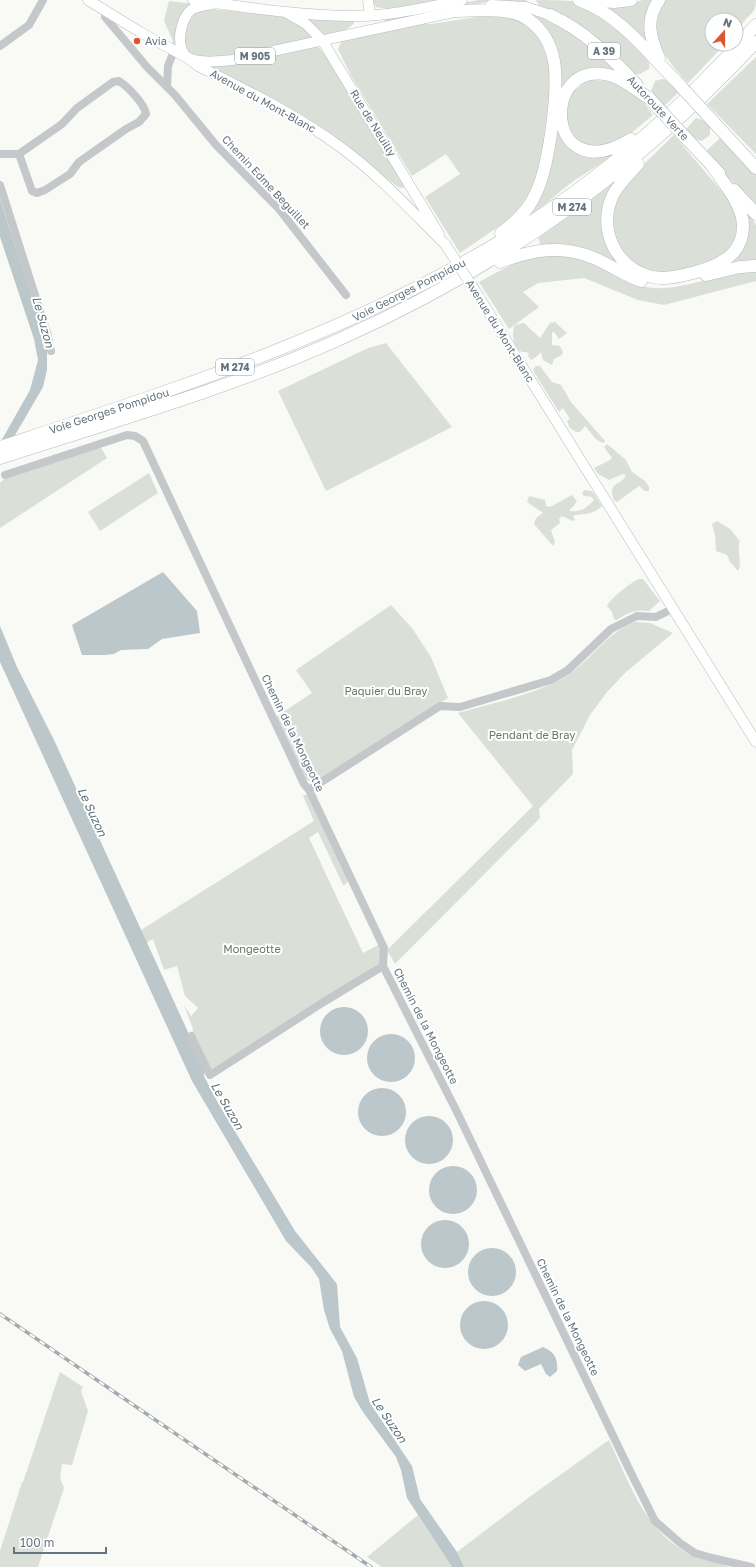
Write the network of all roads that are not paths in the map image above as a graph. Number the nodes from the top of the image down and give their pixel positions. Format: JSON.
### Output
{"nodes":[{"id":1,"x":43,"y":0,"type":"edge"},
{"id":2,"x":88,"y":0,"type":"edge"},
{"id":3,"x":93,"y":0,"type":"edge"},
{"id":4,"x":193,"y":0,"type":"edge"},
{"id":5,"x":368,"y":0,"type":"edge"},
{"id":6,"x":462,"y":0,"type":"edge"},
{"id":7,"x":579,"y":0,"type":"edge"},
{"id":8,"x":592,"y":0,"type":"edge"},
{"id":9,"x":631,"y":0,"type":"edge"},
{"id":10,"x":659,"y":0,"type":"edge"},
{"id":11,"x":218,"y":3,"type":"junction"},
{"id":12,"x":105,"y":9,"type":"junction"},
{"id":13,"x":455,"y":11,"type":"junction"},
{"id":14,"x":287,"y":13,"type":"junction"},
{"id":15,"x":370,"y":15,"type":"junction"},
{"id":16,"x":550,"y":15,"type":"joint"},
{"id":17,"x":756,"y":25,"type":"edge"},
{"id":18,"x":388,"y":26,"type":"junction"},
{"id":19,"x":343,"y":37,"type":"junction"},
{"id":20,"x":322,"y":40,"type":"junction"},
{"id":21,"x":756,"y":42,"type":"edge"},
{"id":22,"x":0,"y":46,"type":"edge"},
{"id":23,"x":756,"y":50,"type":"edge"},
{"id":24,"x":174,"y":51,"type":"junction"},
{"id":25,"x":188,"y":58,"type":"junction"},
{"id":26,"x":336,"y":62,"type":"junction"},
{"id":27,"x":734,"y":65,"type":"junction"},
{"id":28,"x":664,"y":69,"type":"junction"},
{"id":29,"x":167,"y":87,"type":"junction"},
{"id":30,"x":649,"y":98,"type":"junction"},
{"id":31,"x":654,"y":128,"type":"junction"},
{"id":32,"x":665,"y":132,"type":"junction"},
{"id":33,"x":742,"y":152,"type":"junction"},
{"id":34,"x":0,"y":154,"type":"edge"},
{"id":35,"x":20,"y":154,"type":"junction"},
{"id":36,"x":756,"y":162,"type":"edge"},
{"id":37,"x":713,"y":167,"type":"junction"},
{"id":38,"x":756,"y":168,"type":"edge"},
{"id":39,"x":0,"y":185,"type":"edge"},
{"id":40,"x":414,"y":189,"type":"junction"},
{"id":41,"x":399,"y":196,"type":"junction"},
{"id":42,"x":756,"y":214,"type":"edge"},
{"id":43,"x":445,"y":244,"type":"junction"},
{"id":44,"x":460,"y":264,"type":"junction"},
{"id":45,"x":756,"y":266,"type":"edge"},
{"id":46,"x":471,"y":273,"type":"junction"},
{"id":47,"x":346,"y":295,"type":"dead end"},
{"id":48,"x":51,"y":351,"type":"dead end"},
{"id":49,"x":0,"y":447,"type":"edge"},
{"id":50,"x":0,"y":458,"type":"edge"},
{"id":51,"x":5,"y":475,"type":"dead end"},
{"id":52,"x":674,"y":608,"type":"junction"},
{"id":53,"x":756,"y":742,"type":"edge"},
{"id":54,"x":309,"y":790,"type":"junction"},
{"id":55,"x":383,"y":966,"type":"junction"},
{"id":56,"x":191,"y":1036,"type":"dead end"},
{"id":57,"x":751,"y":1567,"type":"edge"}],
"edges":[{"from":1,"to":22,"type":"street"},
{"from":2,"to":12,"type":"main road"},
{"from":3,"to":12,"type":"main road","number":"M 905"},
{"from":4,"to":11,"type":"main road","name":"Rue de Neuilly"},
{"from":5,"to":15,"type":"main road"},
{"from":6,"to":15,"type":"main road","name":"Rue de Neuilly"},
{"from":7,"to":28,"type":"highway","number":"A 39"},
{"from":8,"to":9,"type":"highway"},
{"from":10,"to":28,"type":"highway"},
{"from":11,"to":14,"type":"main road","name":"Rue de Neuilly"},
{"from":11,"to":25,"type":"main road"},
{"from":12,"to":24,"type":"main road","name":"Avenue du Mont-Blanc","number":"M 905"},
{"from":12,"to":29,"type":"street","name":"Chemin Edme Beguillet"},
{"from":13,"to":16,"type":"main road","number":"M 905"},
{"from":13,"to":18,"type":"main road","number":"M 905"},
{"from":13,"to":44,"type":"highway"},
{"from":14,"to":15,"type":"main road","name":"Rue de Neuilly"},
{"from":14,"to":20,"type":"main road","name":"Rue de Neuilly"},
{"from":15,"to":18,"type":"main road"},
{"from":15,"to":19,"type":"main road"},
{"from":16,"to":30,"type":"highway","name":"Autoroute Verte","number":"A 39"},
{"from":17,"to":31,"type":"highway","name":"Voie Georges Pompidou","number":"M 274"},
{"from":18,"to":19,"type":"main road","number":"M 905"},
{"from":19,"to":20,"type":"main road","number":"M 905"},
{"from":19,"to":26,"type":"main road"},
{"from":20,"to":25,"type":"main road","number":"M 905"},
{"from":20,"to":26,"type":"main road","name":"Rue de Neuilly"},
{"from":21,"to":27,"type":"highway","name":"Voie Georges Pompidou","number":"M 274"},
{"from":23,"to":27,"type":"highway"},
{"from":24,"to":25,"type":"main road","name":"Avenue du Mont-Blanc","number":"M 905"},
{"from":24,"to":29,"type":"street"},
{"from":25,"to":41,"type":"main road","name":"Avenue du Mont-Blanc"},
{"from":26,"to":40,"type":"main road","name":"Rue de Neuilly"},
{"from":27,"to":32,"type":"highway","name":"Voie Georges Pompidou","number":"M 274"},
{"from":28,"to":33,"type":"highway","number":"A 39","bridge":true},
{"from":29,"to":47,"type":"street","name":"Chemin Edme Beguillet"},
{"from":30,"to":31,"type":"highway"},
{"from":30,"to":37,"type":"highway","name":"Autoroute Verte","number":"A 39","bridge":true},
{"from":31,"to":44,"type":"highway","name":"Voie Georges Pompidou","number":"M 274"},
{"from":32,"to":37,"type":"highway"},
{"from":32,"to":46,"type":"highway","name":"Voie Georges Pompidou","number":"M 274"},
{"from":33,"to":36,"type":"highway"},
{"from":33,"to":38,"type":"highway","number":"A 39"},
{"from":34,"to":35,"type":"street"},
{"from":35,"to":35,"type":"street"},
{"from":37,"to":42,"type":"highway","name":"Autoroute Verte","number":"A 39"},
{"from":39,"to":48,"type":"street"},
{"from":40,"to":41,"type":"main road"},
{"from":40,"to":43,"type":"main road","name":"Rue de Neuilly"},
{"from":41,"to":43,"type":"main road","name":"Avenue du Mont-Blanc"},
{"from":43,"to":52,"type":"main road","name":"Avenue du Mont-Blanc","bridge":true},
{"from":44,"to":49,"type":"highway","name":"Voie Georges Pompidou","number":"M 274"},
{"from":45,"to":46,"type":"highway"},
{"from":46,"to":50,"type":"highway","name":"Voie Georges Pompidou","number":"M 274"},
{"from":51,"to":54,"type":"street","name":"Chemin de la Mongeotte"},
{"from":52,"to":53,"type":"main road","name":"Avenue du Mont-Blanc"},
{"from":52,"to":54,"type":"street"},
{"from":54,"to":55,"type":"street","name":"Chemin de la Mongeotte"},
{"from":55,"to":56,"type":"street"},
{"from":55,"to":57,"type":"street","name":"Chemin de la Mongeotte"}]}
